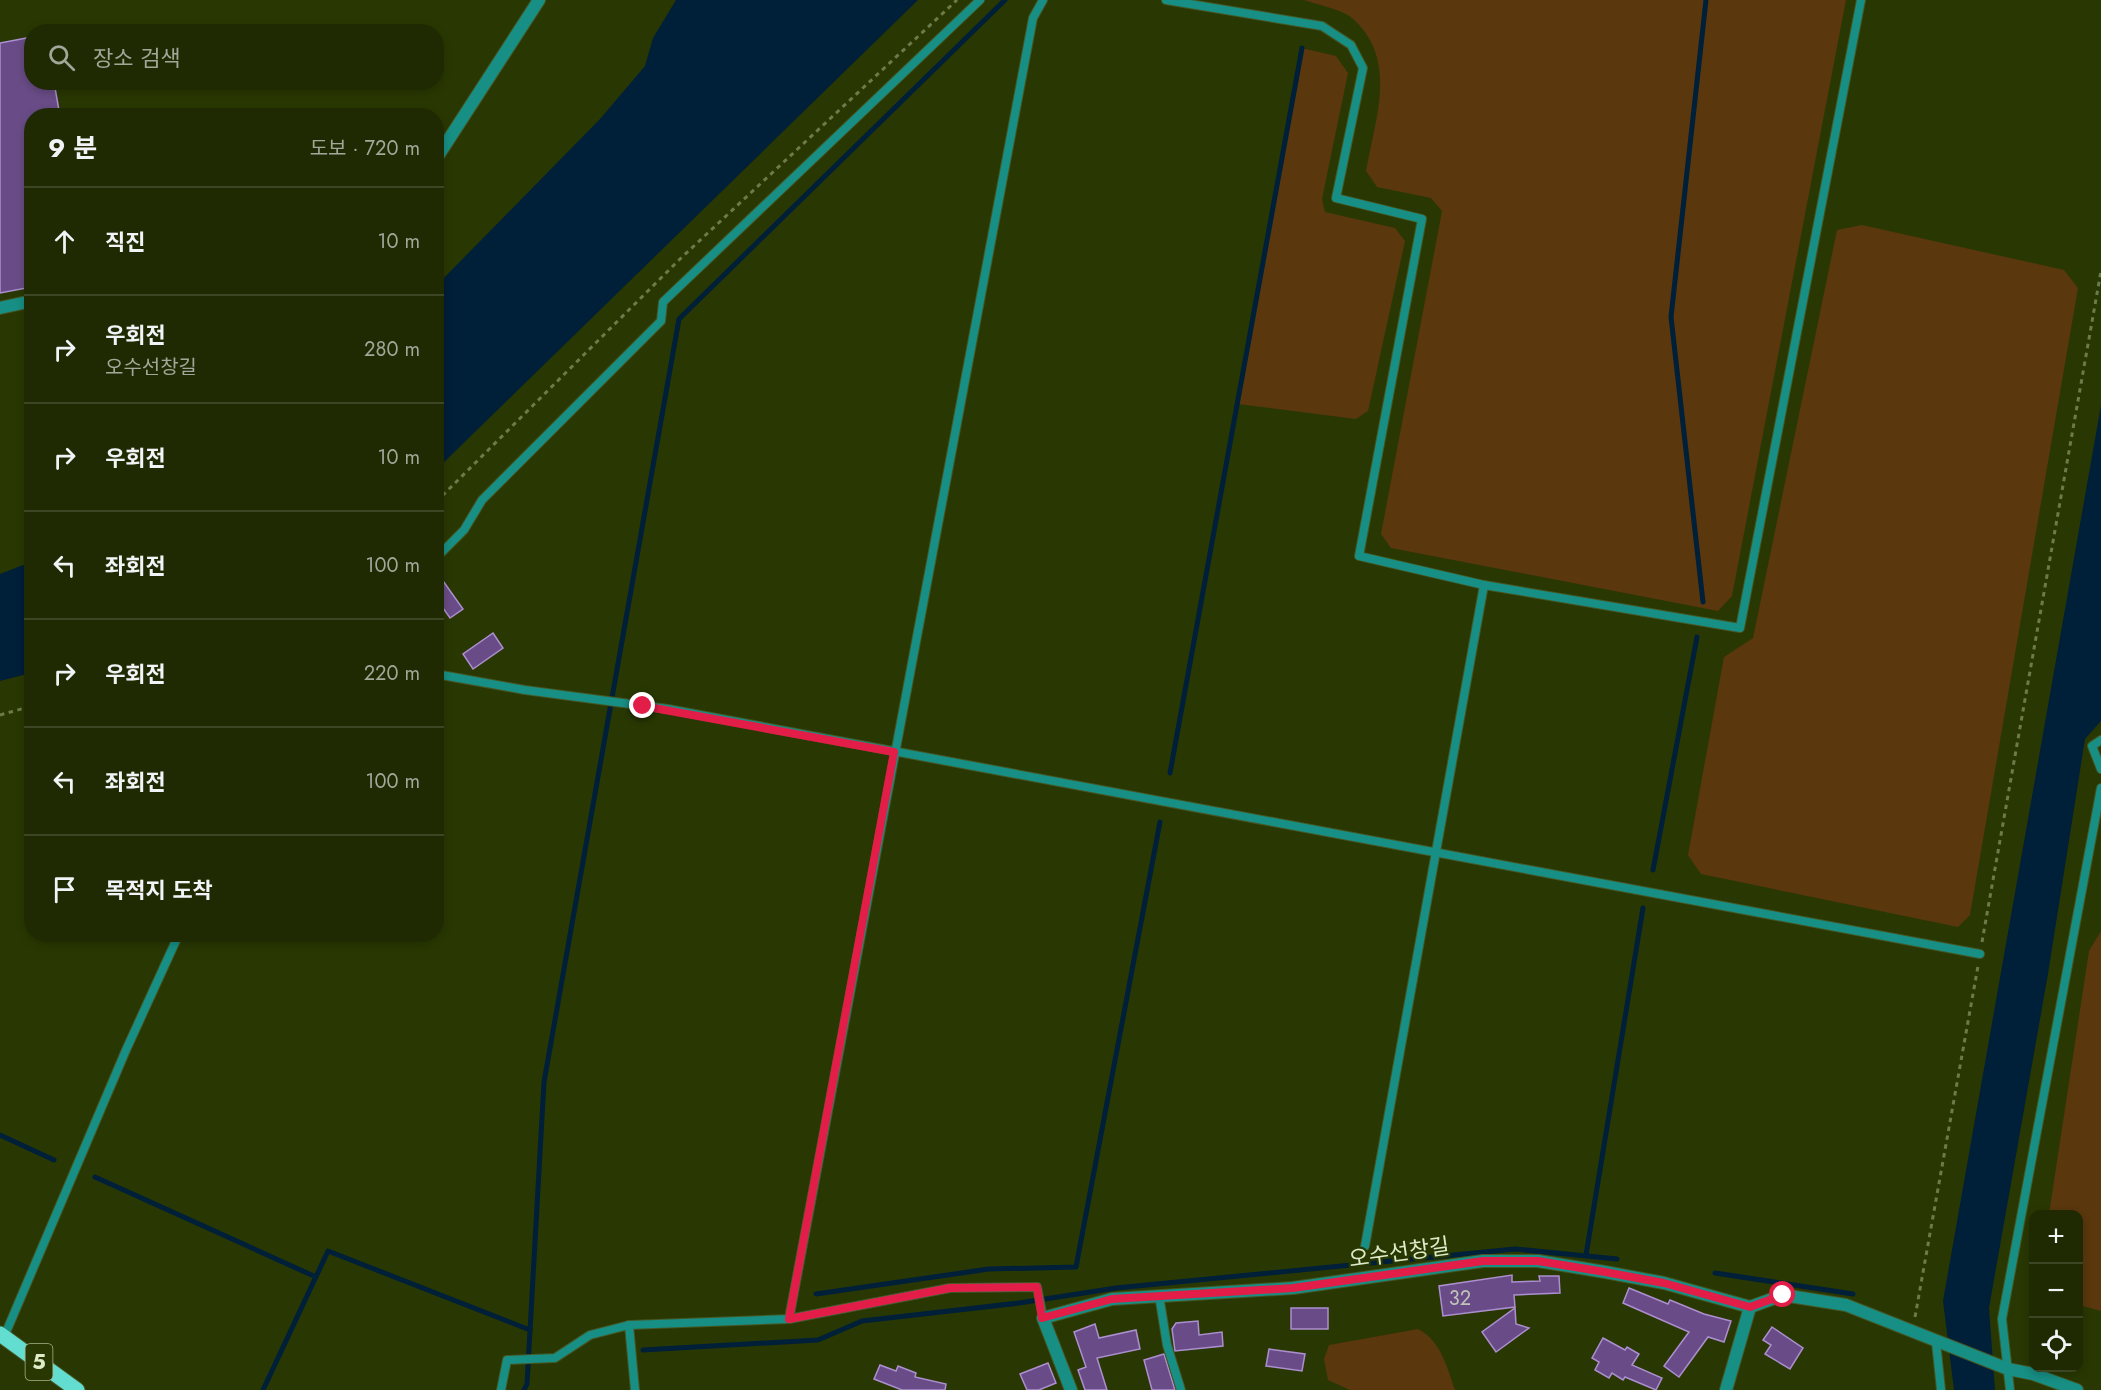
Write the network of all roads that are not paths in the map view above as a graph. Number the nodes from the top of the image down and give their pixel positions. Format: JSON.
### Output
{"nodes":[{"id":1,"x":539,"y":0,"type":"edge"},
{"id":2,"x":980,"y":0,"type":"edge"},
{"id":3,"x":1043,"y":0,"type":"edge"},
{"id":4,"x":1166,"y":0,"type":"edge"},
{"id":5,"x":1861,"y":0,"type":"edge"},
{"id":6,"x":444,"y":147,"type":"edge"},
{"id":7,"x":24,"y":303,"type":"edge"},
{"id":8,"x":0,"y":308,"type":"edge"},
{"id":9,"x":444,"y":550,"type":"edge"},
{"id":10,"x":1484,"y":585,"type":"junction"},
{"id":11,"x":444,"y":675,"type":"edge"},
{"id":12,"x":2101,"y":740,"type":"edge"},
{"id":13,"x":894,"y":752,"type":"junction"},
{"id":14,"x":2101,"y":769,"type":"edge"},
{"id":15,"x":2101,"y":788,"type":"edge"},
{"id":16,"x":1436,"y":853,"type":"junction"},
{"id":17,"x":175,"y":942,"type":"edge"},
{"id":18,"x":1980,"y":954,"type":"road end"},
{"id":19,"x":1365,"y":1246,"type":"dead end"},
{"id":20,"x":1159,"y":1295,"type":"junction"},
{"id":21,"x":1750,"y":1307,"type":"junction"},
{"id":22,"x":1042,"y":1318,"type":"junction"},
{"id":23,"x":789,"y":1319,"type":"junction"},
{"id":24,"x":629,"y":1325,"type":"junction"},
{"id":25,"x":2,"y":1336,"type":"edge"},
{"id":26,"x":1936,"y":1342,"type":"junction"},
{"id":27,"x":2008,"y":1369,"type":"junction"},
{"id":28,"x":77,"y":1390,"type":"edge"},
{"id":29,"x":501,"y":1390,"type":"edge"},
{"id":30,"x":635,"y":1390,"type":"edge"},
{"id":31,"x":1071,"y":1390,"type":"edge"},
{"id":32,"x":1180,"y":1390,"type":"edge"},
{"id":33,"x":1726,"y":1390,"type":"edge"},
{"id":34,"x":1941,"y":1390,"type":"edge"},
{"id":35,"x":2010,"y":1390,"type":"edge"},
{"id":36,"x":2077,"y":1390,"type":"edge"}],
"edges":[{"from":1,"to":6,"type":"street"},
{"from":2,"to":9,"type":"lane"},
{"from":3,"to":13,"type":"lane"},
{"from":4,"to":10,"type":"lane"},
{"from":5,"to":10,"type":"lane"},
{"from":7,"to":8,"type":"street"},
{"from":10,"to":16,"type":"lane"},
{"from":11,"to":13,"type":"lane"},
{"from":12,"to":14,"type":"lane"},
{"from":13,"to":16,"type":"lane"},
{"from":13,"to":23,"type":"lane"},
{"from":15,"to":27,"type":"lane"},
{"from":16,"to":18,"type":"lane"},
{"from":16,"to":19,"type":"lane"},
{"from":17,"to":25,"type":"lane"},
{"from":20,"to":21,"type":"street","name":"오수선창길"},
{"from":20,"to":22,"type":"street","name":"오수선창길"},
{"from":20,"to":32,"type":"lane"},
{"from":21,"to":26,"type":"street"},
{"from":21,"to":33,"type":"street"},
{"from":22,"to":23,"type":"lane"},
{"from":22,"to":31,"type":"street"},
{"from":23,"to":24,"type":"lane"},
{"from":24,"to":29,"type":"lane"},
{"from":24,"to":30,"type":"lane"},
{"from":25,"to":28,"type":"main road","number":"5"},
{"from":26,"to":27,"type":"street"},
{"from":26,"to":34,"type":"lane"},
{"from":27,"to":35,"type":"lane"},
{"from":27,"to":36,"type":"street"}]}
